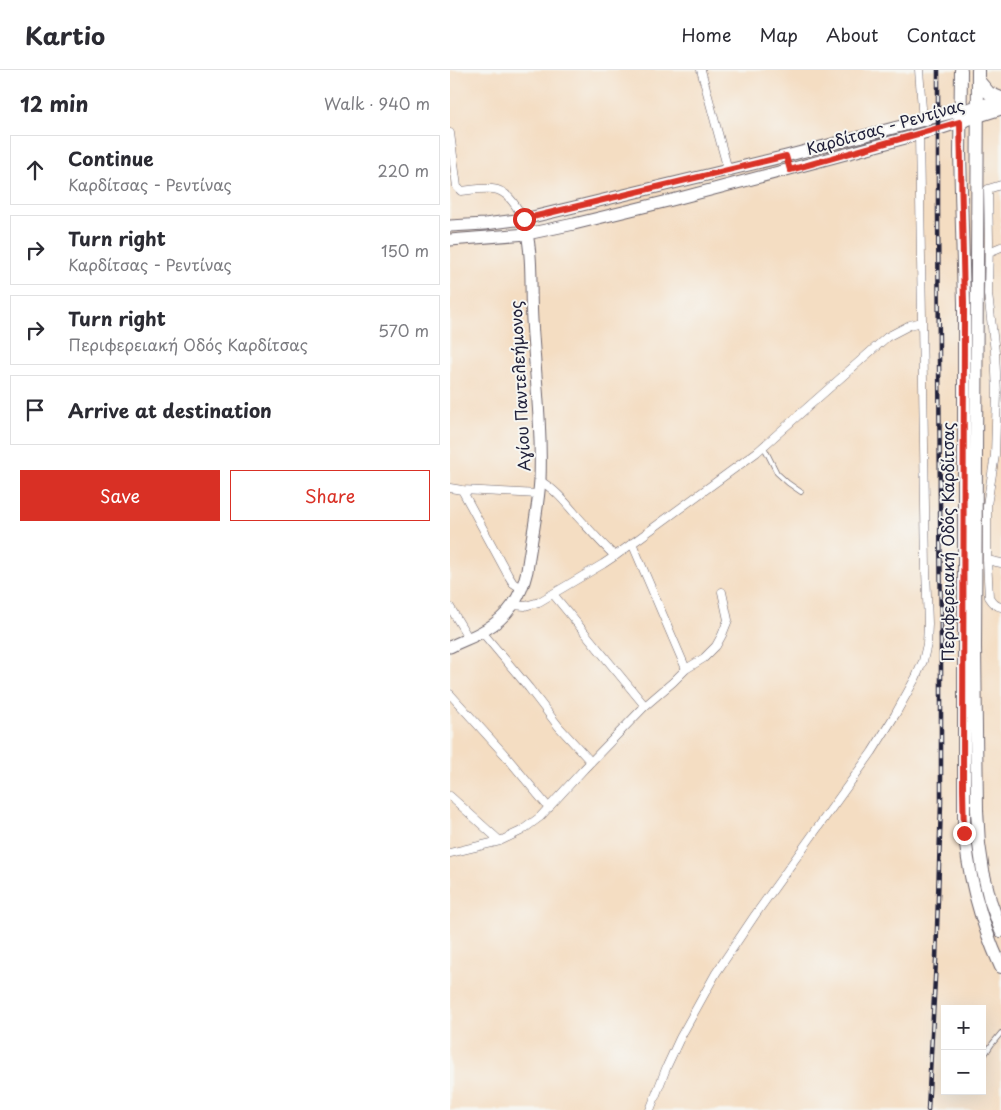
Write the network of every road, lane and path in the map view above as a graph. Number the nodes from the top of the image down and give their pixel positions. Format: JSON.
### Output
{"nodes":[{"id":1,"x":701,"y":70,"type":"edge"},
{"id":2,"x":919,"y":70,"type":"edge"},
{"id":3,"x":961,"y":70,"type":"edge"},
{"id":4,"x":978,"y":75,"type":"edge"},
{"id":5,"x":1001,"y":99,"type":"edge"},
{"id":6,"x":1001,"y":109,"type":"edge"},
{"id":7,"x":977,"y":112,"type":"junction"},
{"id":8,"x":960,"y":117,"type":"junction"},
{"id":9,"x":922,"y":121,"type":"junction"},
{"id":10,"x":450,"y":134,"type":"edge"},
{"id":11,"x":919,"y":134,"type":"junction"},
{"id":12,"x":786,"y":156,"type":"junction"},
{"id":13,"x":728,"y":170,"type":"junction"},
{"id":14,"x":790,"y":170,"type":"junction"},
{"id":15,"x":1001,"y":185,"type":"edge"},
{"id":16,"x":524,"y":219,"type":"junction"},
{"id":17,"x":450,"y":226,"type":"edge"},
{"id":18,"x":527,"y":234,"type":"junction"},
{"id":19,"x":450,"y":240,"type":"edge"},
{"id":20,"x":1001,"y":247,"type":"edge"},
{"id":21,"x":989,"y":252,"type":"junction"},
{"id":22,"x":922,"y":322,"type":"junction"},
{"id":23,"x":764,"y":447,"type":"junction"},
{"id":24,"x":992,"y":477,"type":"junction"},
{"id":25,"x":1001,"y":477,"type":"edge"},
{"id":26,"x":540,"y":481,"type":"junction"},
{"id":27,"x":450,"y":488,"type":"edge"},
{"id":28,"x":462,"y":490,"type":"junction"},
{"id":29,"x":801,"y":492,"type":"dead end"},
{"id":30,"x":538,"y":494,"type":"junction"},
{"id":31,"x":632,"y":543,"type":"junction"},
{"id":32,"x":615,"y":556,"type":"junction"},
{"id":33,"x":987,"y":560,"type":"junction"},
{"id":34,"x":1001,"y":562,"type":"edge"},
{"id":35,"x":522,"y":589,"type":"junction"},
{"id":36,"x":722,"y":592,"type":"dead end"},
{"id":37,"x":553,"y":594,"type":"junction"},
{"id":38,"x":514,"y":605,"type":"junction"},
{"id":39,"x":450,"y":607,"type":"edge"},
{"id":40,"x":1001,"y":607,"type":"edge"},
{"id":41,"x":482,"y":632,"type":"junction"},
{"id":42,"x":469,"y":639,"type":"junction"},
{"id":43,"x":450,"y":648,"type":"edge"},
{"id":44,"x":686,"y":669,"type":"junction"},
{"id":45,"x":450,"y":694,"type":"edge"},
{"id":46,"x":645,"y":706,"type":"junction"},
{"id":47,"x":591,"y":762,"type":"junction"},
{"id":48,"x":450,"y":796,"type":"edge"},
{"id":49,"x":549,"y":808,"type":"junction"},
{"id":50,"x":500,"y":841,"type":"junction"},
{"id":51,"x":450,"y":853,"type":"edge"},
{"id":52,"x":1001,"y":931,"type":"edge"},
{"id":53,"x":1001,"y":967,"type":"edge"},
{"id":54,"x":1001,"y":1033,"type":"edge"},
{"id":55,"x":986,"y":1054,"type":"edge"},
{"id":56,"x":650,"y":1110,"type":"edge"}],
"edges":[{"from":1,"to":13,"type":"street"},
{"from":2,"to":9,"type":"street"},
{"from":3,"to":8,"type":"main road","name":"Περιφερειακή Οδός Καρδίτσας"},
{"from":4,"to":5,"type":"main road"},
{"from":4,"to":7,"type":"main road","name":"Περιφερειακή Οδός Καρδίτσας"},
{"from":5,"to":7,"type":"main road"},
{"from":6,"to":7,"type":"main road"},
{"from":7,"to":8,"type":"main road","name":"Καρδίτσας - Ρεντίνας"},
{"from":7,"to":52,"type":"main road","name":"Περιφερειακή Οδός Καρδίτσας"},
{"from":8,"to":9,"type":"main road","name":"Καρδίτσας - Ρεντίνας"},
{"from":8,"to":11,"type":"main road","name":"Καρδίτσας - Ρεντίνας"},
{"from":8,"to":53,"type":"main road","name":"Περιφερειακή Οδός Καρδίτσας"},
{"from":9,"to":12,"type":"main road","name":"Καρδίτσας - Ρεντίνας"},
{"from":10,"to":16,"type":"street"},
{"from":11,"to":14,"type":"main road","name":"Καρδίτσας - Ρεντίνας"},
{"from":11,"to":22,"type":"street"},
{"from":12,"to":13,"type":"main road","name":"Καρδίτσας - Ρεντίνας"},
{"from":12,"to":14,"type":"main road"},
{"from":13,"to":16,"type":"main road","name":"Καρδίτσας - Ρεντίνας"},
{"from":14,"to":18,"type":"main road","name":"Καρδίτσας - Ρεντίνας"},
{"from":15,"to":21,"type":"street"},
{"from":16,"to":17,"type":"main road","name":"Καρδίτσας - Ρεντίνας"},
{"from":16,"to":18,"type":"main road","name":"Αγίου Παντελεήμονος"},
{"from":18,"to":19,"type":"main road","name":"Καρδίτσας - Ρεντίνας"},
{"from":18,"to":26,"type":"main road","name":"Αγίου Παντελεήμονος"},
{"from":20,"to":21,"type":"street"},
{"from":21,"to":24,"type":"street"},
{"from":22,"to":23,"type":"street"},
{"from":22,"to":56,"type":"street"},
{"from":23,"to":29,"type":"lane"},
{"from":23,"to":31,"type":"street"},
{"from":24,"to":25,"type":"street"},
{"from":24,"to":33,"type":"street"},
{"from":26,"to":30,"type":"main road","name":"Αγίου Παντελεήμονος"},
{"from":26,"to":32,"type":"street"},
{"from":27,"to":28,"type":"street"},
{"from":28,"to":30,"type":"street"},
{"from":28,"to":35,"type":"street"},
{"from":30,"to":35,"type":"main road","name":"Αγίου Παντελεήμονος"},
{"from":31,"to":32,"type":"street"},
{"from":31,"to":44,"type":"street"},
{"from":32,"to":37,"type":"street"},
{"from":33,"to":34,"type":"street"},
{"from":33,"to":40,"type":"street"},
{"from":35,"to":38,"type":"main road","name":"Αγίου Παντελεήμονος"},
{"from":36,"to":44,"type":"street"},
{"from":37,"to":38,"type":"street"},
{"from":37,"to":46,"type":"street"},
{"from":38,"to":41,"type":"main road","name":"Αγίου Παντελεήμονος"},
{"from":39,"to":42,"type":"street"},
{"from":41,"to":42,"type":"main road","name":"Αγίου Παντελεήμονος"},
{"from":41,"to":47,"type":"street"},
{"from":42,"to":43,"type":"main road","name":"Αγίου Παντελεήμονος"},
{"from":44,"to":46,"type":"street"},
{"from":45,"to":49,"type":"street"},
{"from":46,"to":47,"type":"street"},
{"from":47,"to":49,"type":"street"},
{"from":48,"to":50,"type":"street"},
{"from":49,"to":50,"type":"street"},
{"from":50,"to":51,"type":"street"},
{"from":54,"to":55,"type":"lane"}]}
